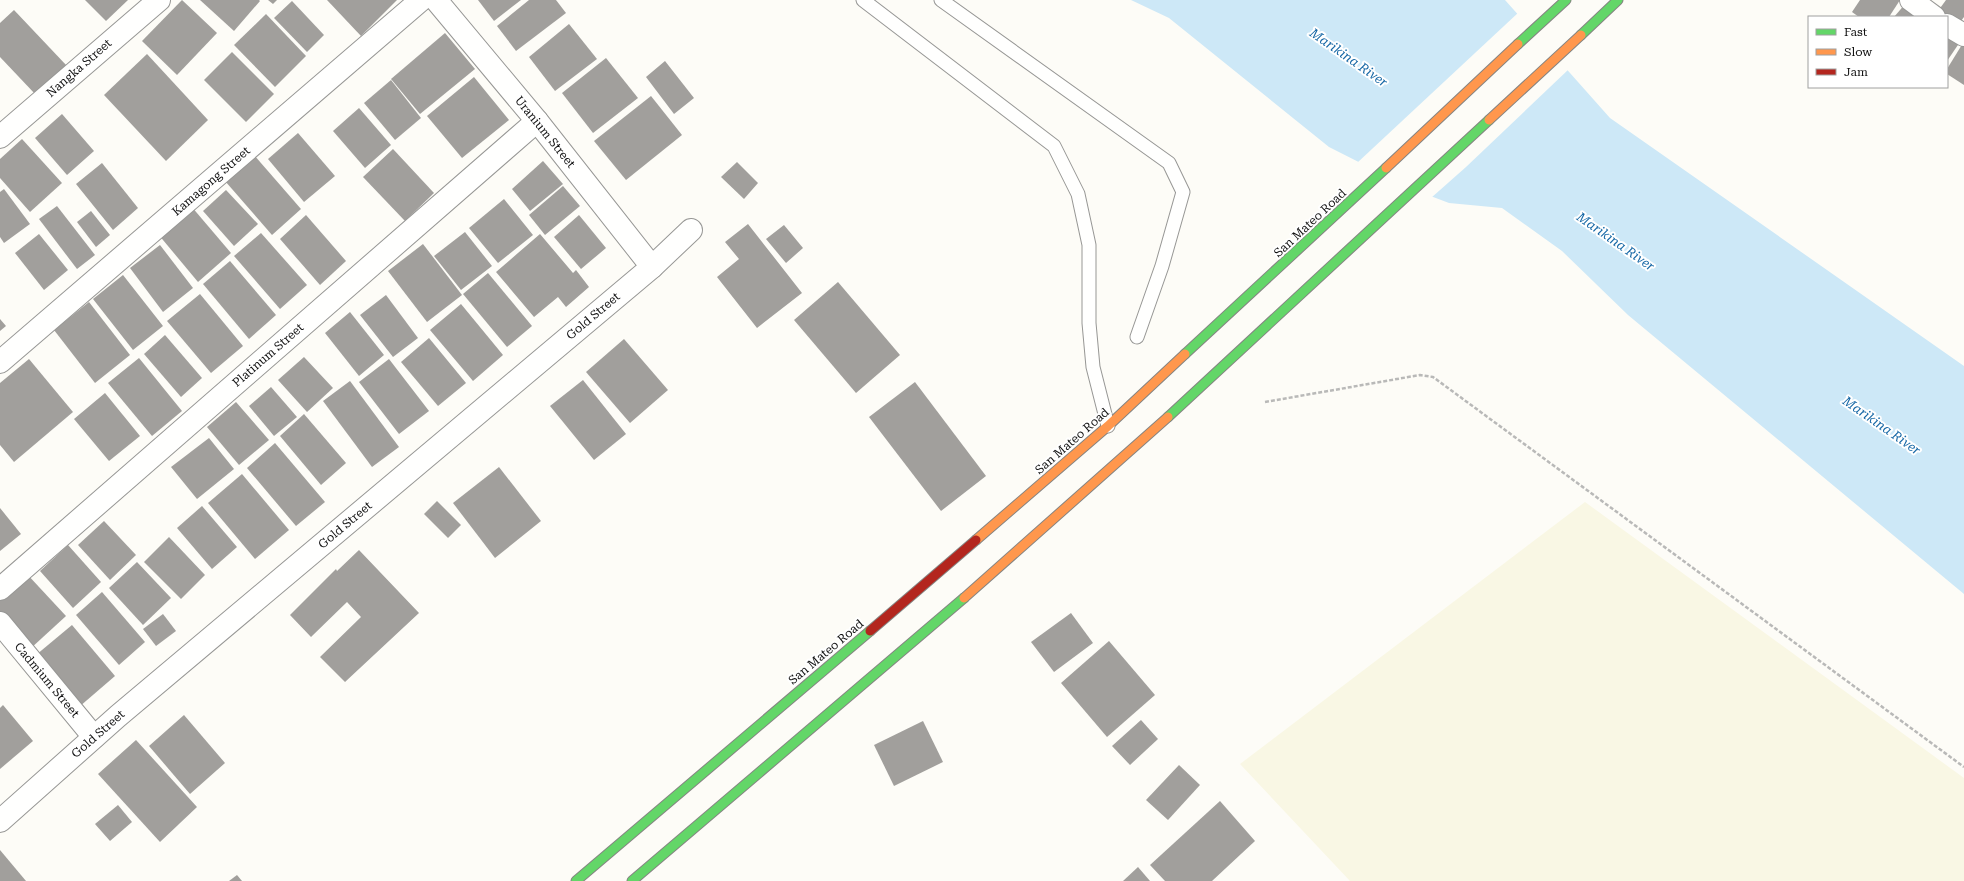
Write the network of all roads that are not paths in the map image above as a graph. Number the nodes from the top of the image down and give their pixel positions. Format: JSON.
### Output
{"nodes":[{"id":1,"x":159,"y":0,"type":"edge"},
{"id":2,"x":421,"y":0,"type":"edge"},
{"id":3,"x":436,"y":0,"type":"edge"},
{"id":4,"x":863,"y":0,"type":"edge"},
{"id":5,"x":941,"y":0,"type":"edge"},
{"id":6,"x":1566,"y":0,"type":"edge"},
{"id":7,"x":1618,"y":0,"type":"edge"},
{"id":8,"x":1911,"y":0,"type":"edge"},
{"id":9,"x":1933,"y":16,"type":"edge"},
{"id":10,"x":1948,"y":25,"type":"edge"},
{"id":11,"x":1964,"y":35,"type":"edge"},
{"id":12,"x":537,"y":122,"type":"junction"},
{"id":13,"x":0,"y":136,"type":"edge"},
{"id":14,"x":691,"y":230,"type":"dead end"},
{"id":15,"x":652,"y":267,"type":"junction"},
{"id":16,"x":1137,"y":337,"type":"dead end"},
{"id":17,"x":0,"y":362,"type":"edge"},
{"id":18,"x":1108,"y":426,"type":"junction"},
{"id":19,"x":0,"y":589,"type":"edge"},
{"id":20,"x":0,"y":623,"type":"edge"},
{"id":21,"x":94,"y":738,"type":"junction"},
{"id":22,"x":0,"y":821,"type":"edge"},
{"id":23,"x":576,"y":881,"type":"edge"},
{"id":24,"x":632,"y":881,"type":"edge"}],
"edges":[{"from":1,"to":13,"type":"street","name":"Nangka Street"},
{"from":2,"to":17,"type":"street","name":"Kamagong Street"},
{"from":3,"to":12,"type":"street","name":"Uranium Street"},
{"from":4,"to":18,"type":"lane"},
{"from":5,"to":16,"type":"lane"},
{"from":6,"to":18,"type":"main road","name":"San Mateo Road"},
{"from":7,"to":24,"type":"main road"},
{"from":8,"to":9,"type":"street"},
{"from":10,"to":11,"type":"street"},
{"from":12,"to":15,"type":"street","name":"Uranium Street"},
{"from":12,"to":19,"type":"street","name":"Platinum Street"},
{"from":14,"to":15,"type":"street","name":"Gold Street"},
{"from":15,"to":21,"type":"street","name":"Gold Street"},
{"from":18,"to":23,"type":"main road","name":"San Mateo Road"},
{"from":20,"to":21,"type":"street","name":"Cadmium Street"},
{"from":21,"to":22,"type":"street","name":"Gold Street"}]}
